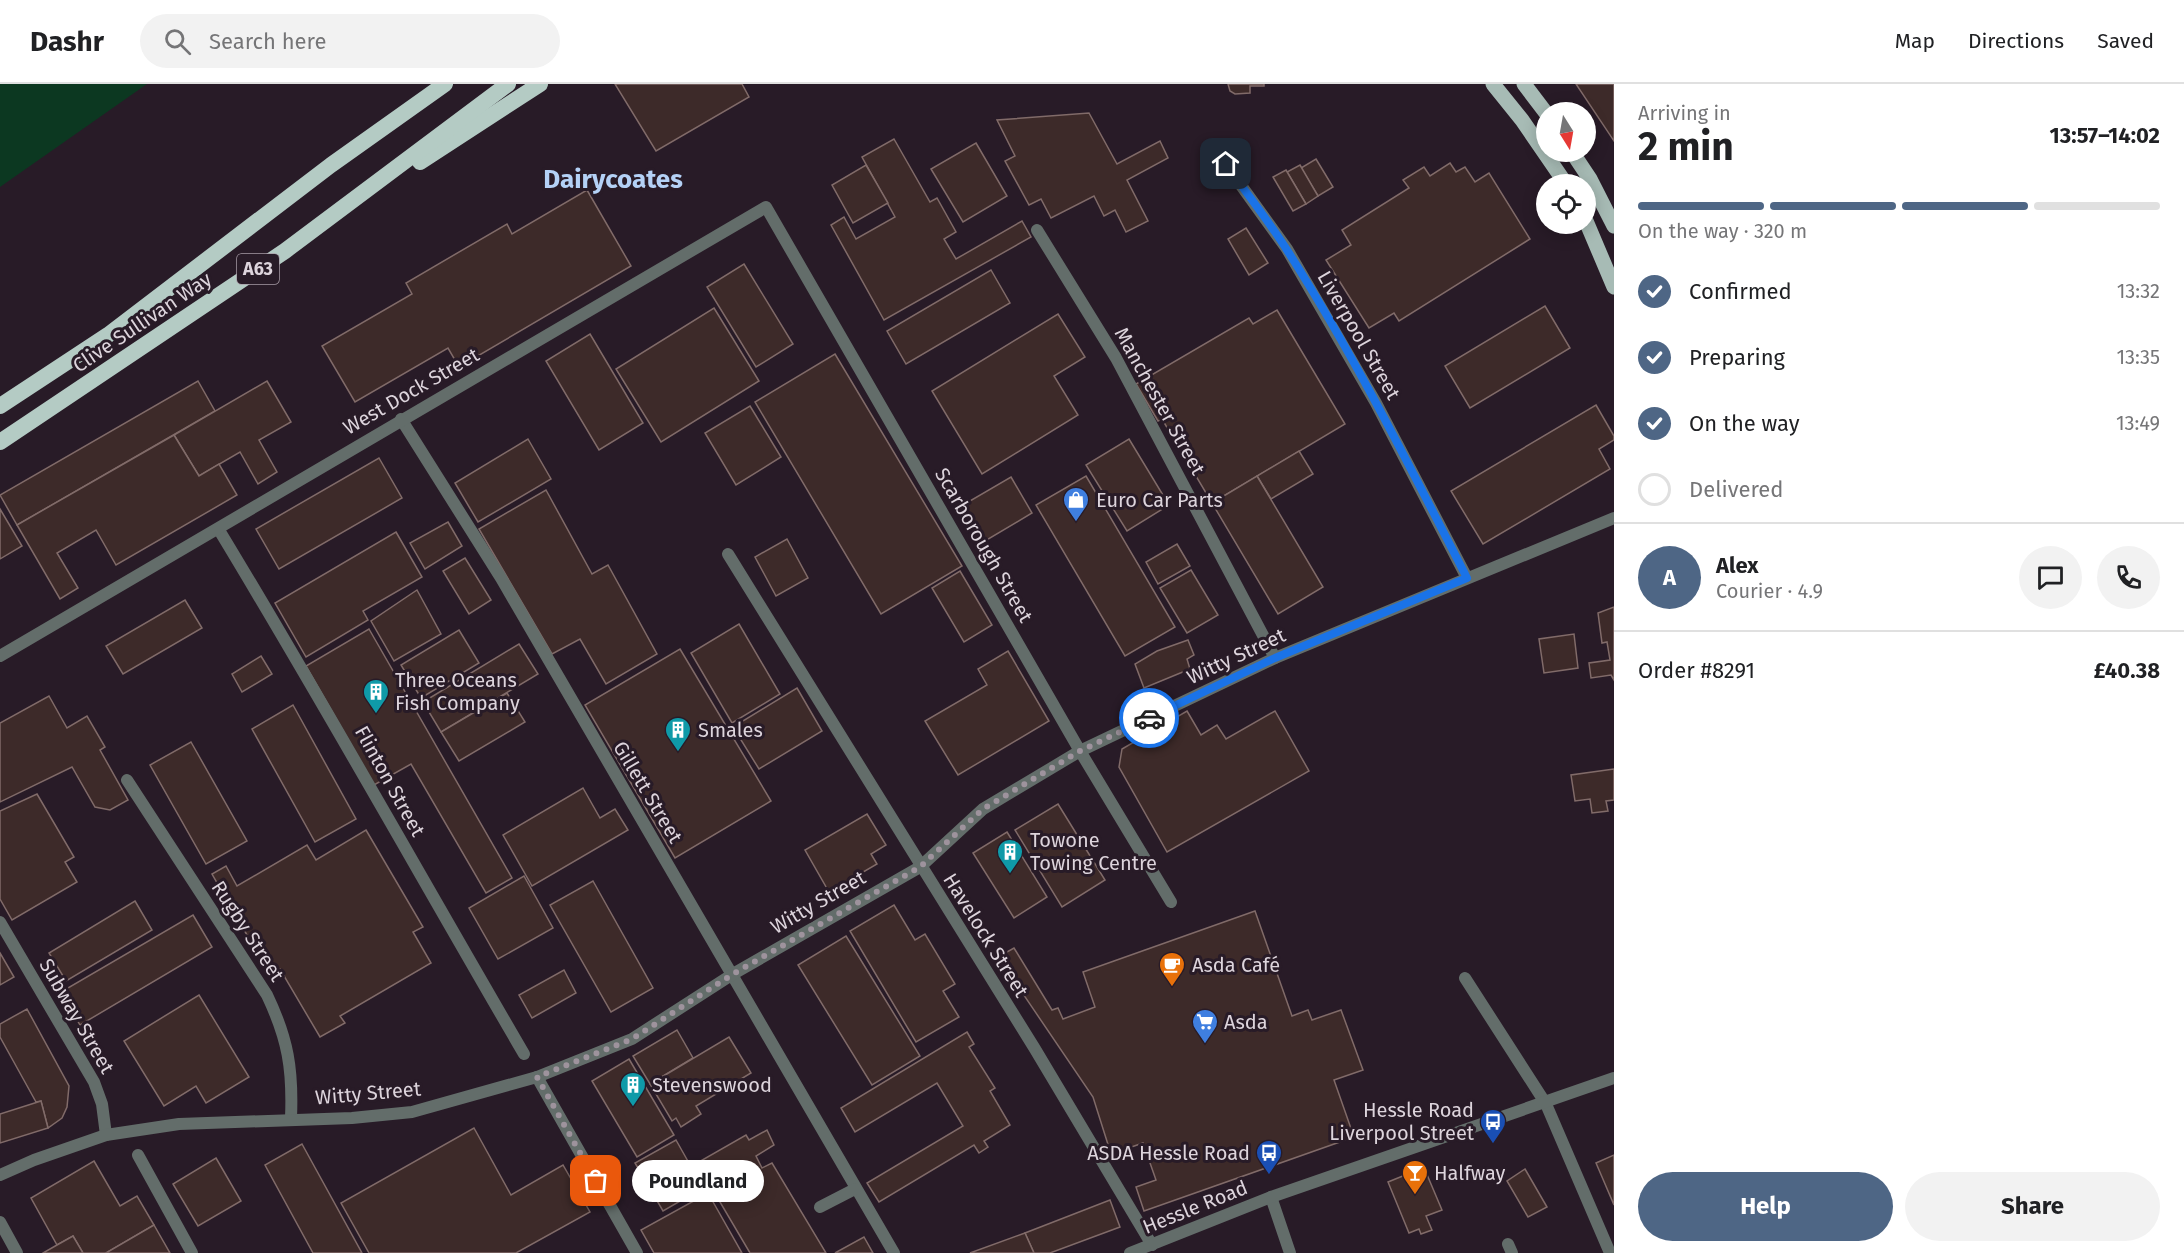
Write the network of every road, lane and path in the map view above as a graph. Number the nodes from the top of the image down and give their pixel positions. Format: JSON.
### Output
{"nodes":[{"id":1,"x":429,"y":84,"type":"edge"},
{"id":2,"x":445,"y":84,"type":"edge"},
{"id":3,"x":508,"y":84,"type":"edge"},
{"id":4,"x":540,"y":84,"type":"edge"},
{"id":5,"x":1493,"y":84,"type":"edge"},
{"id":6,"x":1524,"y":84,"type":"edge"},
{"id":7,"x":1538,"y":102,"type":"edge"},
{"id":8,"x":1217,"y":152,"type":"dead end"},
{"id":9,"x":1579,"y":162,"type":"edge"},
{"id":10,"x":331,"y":165,"type":"junction"},
{"id":11,"x":1559,"y":174,"type":"edge"},
{"id":12,"x":766,"y":207,"type":"joint"},
{"id":13,"x":1614,"y":226,"type":"edge"},
{"id":14,"x":1037,"y":230,"type":"dead end"},
{"id":15,"x":1592,"y":234,"type":"edge"},
{"id":16,"x":285,"y":251,"type":"junction"},
{"id":17,"x":1614,"y":286,"type":"edge"},
{"id":18,"x":0,"y":406,"type":"edge"},
{"id":19,"x":401,"y":418,"type":"junction"},
{"id":20,"x":0,"y":442,"type":"edge"},
{"id":21,"x":1613,"y":520,"type":"edge"},
{"id":22,"x":219,"y":530,"type":"junction"},
{"id":23,"x":728,"y":554,"type":"dead end"},
{"id":24,"x":1467,"y":578,"type":"junction"},
{"id":25,"x":0,"y":656,"type":"edge"},
{"id":26,"x":1275,"y":658,"type":"junction"},
{"id":27,"x":1080,"y":751,"type":"junction"},
{"id":28,"x":127,"y":780,"type":"dead end"},
{"id":29,"x":920,"y":867,"type":"junction"},
{"id":30,"x":1171,"y":902,"type":"dead end"},
{"id":31,"x":0,"y":922,"type":"edge"},
{"id":32,"x":733,"y":974,"type":"junction"},
{"id":33,"x":1465,"y":978,"type":"dead end"},
{"id":34,"x":524,"y":1054,"type":"dead end"},
{"id":35,"x":537,"y":1077,"type":"junction"},
{"id":36,"x":1614,"y":1078,"type":"edge"},
{"id":37,"x":1546,"y":1104,"type":"junction"},
{"id":38,"x":291,"y":1118,"type":"junction"},
{"id":39,"x":106,"y":1135,"type":"junction"},
{"id":40,"x":138,"y":1155,"type":"dead end"},
{"id":41,"x":0,"y":1176,"type":"edge"},
{"id":42,"x":855,"y":1189,"type":"junction"},
{"id":43,"x":1271,"y":1197,"type":"junction"},
{"id":44,"x":820,"y":1208,"type":"dead end"},
{"id":45,"x":0,"y":1221,"type":"edge"},
{"id":46,"x":1152,"y":1245,"type":"junction"},
{"id":47,"x":17,"y":1253,"type":"edge"},
{"id":48,"x":192,"y":1253,"type":"edge"},
{"id":49,"x":637,"y":1253,"type":"edge"},
{"id":50,"x":894,"y":1253,"type":"edge"},
{"id":51,"x":1130,"y":1253,"type":"edge"},
{"id":52,"x":1290,"y":1253,"type":"edge"},
{"id":53,"x":1610,"y":1253,"type":"edge"}],
"edges":[{"from":1,"to":10,"type":"highway"},
{"from":2,"to":10,"type":"highway","name":"Clive Sullivan Way","number":"A63"},
{"from":3,"to":16,"type":"highway","name":"Clive Sullivan Way","number":"A63"},
{"from":4,"to":16,"type":"highway"},
{"from":5,"to":11,"type":"main road"},
{"from":6,"to":7,"type":"main road"},
{"from":8,"to":24,"type":"street","name":"Liverpool Street"},
{"from":9,"to":13,"type":"main road"},
{"from":10,"to":18,"type":"highway","name":"Clive Sullivan Way","number":"A63"},
{"from":12,"to":19,"type":"street","name":"West Dock Street"},
{"from":12,"to":27,"type":"street","name":"Scarborough Street"},
{"from":14,"to":26,"type":"street","name":"Manchester Street"},
{"from":15,"to":17,"type":"main road"},
{"from":16,"to":20,"type":"highway","name":"Clive Sullivan Way","number":"A63"},
{"from":19,"to":22,"type":"street","name":"West Dock Street"},
{"from":19,"to":32,"type":"street","name":"Gillett Street"},
{"from":21,"to":24,"type":"street","name":"Witty Street"},
{"from":22,"to":25,"type":"street","name":"West Dock Street"},
{"from":22,"to":34,"type":"street","name":"Flinton Street"},
{"from":23,"to":29,"type":"street","name":"Havelock Street"},
{"from":24,"to":26,"type":"street","name":"Witty Street"},
{"from":26,"to":27,"type":"street","name":"Witty Street"},
{"from":27,"to":29,"type":"street","name":"Witty Street"},
{"from":27,"to":30,"type":"street","name":"Scarborough Street"},
{"from":28,"to":38,"type":"street","name":"Rugby Street"},
{"from":29,"to":32,"type":"street","name":"Witty Street"},
{"from":29,"to":46,"type":"street","name":"Havelock Street"},
{"from":31,"to":39,"type":"street","name":"Subway Street"},
{"from":32,"to":35,"type":"street","name":"Witty Street"},
{"from":32,"to":42,"type":"street","name":"Gillett Street"},
{"from":33,"to":37,"type":"street"},
{"from":35,"to":38,"type":"street","name":"Witty Street"},
{"from":35,"to":49,"type":"street"},
{"from":36,"to":37,"type":"street","name":"Hessle Road"},
{"from":37,"to":43,"type":"street","name":"Hessle Road"},
{"from":37,"to":53,"type":"street"},
{"from":38,"to":39,"type":"street","name":"Witty Street"},
{"from":39,"to":41,"type":"street","name":"Witty Street"},
{"from":40,"to":48,"type":"street"},
{"from":42,"to":44,"type":"street"},
{"from":42,"to":50,"type":"street","name":"Gillett Street"},
{"from":43,"to":46,"type":"street","name":"Hessle Road"},
{"from":43,"to":52,"type":"street"},
{"from":45,"to":47,"type":"street"},
{"from":46,"to":51,"type":"street","name":"Hessle Road"}]}
